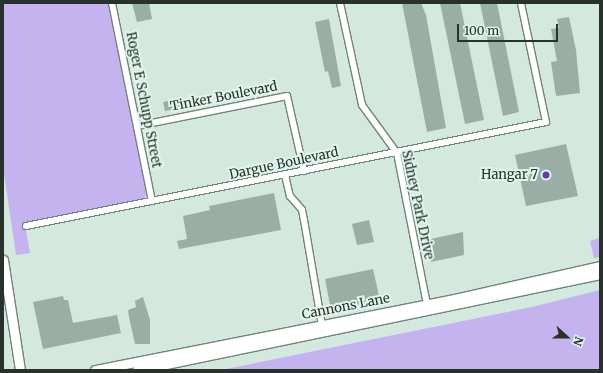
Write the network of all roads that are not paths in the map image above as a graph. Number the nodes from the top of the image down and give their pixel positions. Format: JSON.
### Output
{"nodes":[{"id":1,"x":112,"y":3,"type":"edge"},
{"id":2,"x":340,"y":3,"type":"edge"},
{"id":3,"x":521,"y":3,"type":"edge"},
{"id":4,"x":137,"y":126,"type":"junction"},
{"id":5,"x":397,"y":153,"type":"junction"},
{"id":6,"x":304,"y":171,"type":"junction"},
{"id":7,"x":285,"y":175,"type":"junction"},
{"id":8,"x":152,"y":201,"type":"junction"},
{"id":9,"x":26,"y":226,"type":"dead end"},
{"id":10,"x":3,"y":260,"type":"edge"},
{"id":11,"x":600,"y":266,"type":"edge"},
{"id":12,"x":588,"y":273,"type":"junction"},
{"id":13,"x":4,"y":274,"type":"edge"},
{"id":14,"x":600,"y":274,"type":"edge"},
{"id":15,"x":427,"y":308,"type":"junction"},
{"id":16,"x":323,"y":329,"type":"junction"},
{"id":17,"x":20,"y":370,"type":"edge"},
{"id":18,"x":95,"y":370,"type":"edge"},
{"id":19,"x":137,"y":370,"type":"edge"}],
"edges":[{"from":1,"to":4,"type":"street","name":"Roger E Schupp Street"},
{"from":2,"to":5,"type":"street","name":"Sidney Park Drive"},
{"from":3,"to":5,"type":"street","name":"Dargue Boulevard"},
{"from":4,"to":6,"type":"street","name":"Tinker Boulevard"},
{"from":4,"to":8,"type":"street","name":"Roger E Schupp Street"},
{"from":5,"to":6,"type":"street","name":"Dargue Boulevard"},
{"from":5,"to":15,"type":"street","name":"Sidney Park Drive"},
{"from":6,"to":7,"type":"street","name":"Dargue Boulevard"},
{"from":7,"to":8,"type":"street","name":"Dargue Boulevard"},
{"from":7,"to":16,"type":"street"},
{"from":8,"to":9,"type":"street","name":"Dargue Boulevard"},
{"from":10,"to":13,"type":"main road"},
{"from":11,"to":12,"type":"main road","name":"Cannons Lane"},
{"from":12,"to":14,"type":"main road","name":"Cannons Lane"},
{"from":12,"to":15,"type":"main road","name":"Cannons Lane"},
{"from":13,"to":17,"type":"main road"},
{"from":15,"to":16,"type":"main road","name":"Cannons Lane"},
{"from":16,"to":18,"type":"main road","name":"Cannons Lane"},
{"from":16,"to":19,"type":"main road","name":"Cannons Lane"}]}
